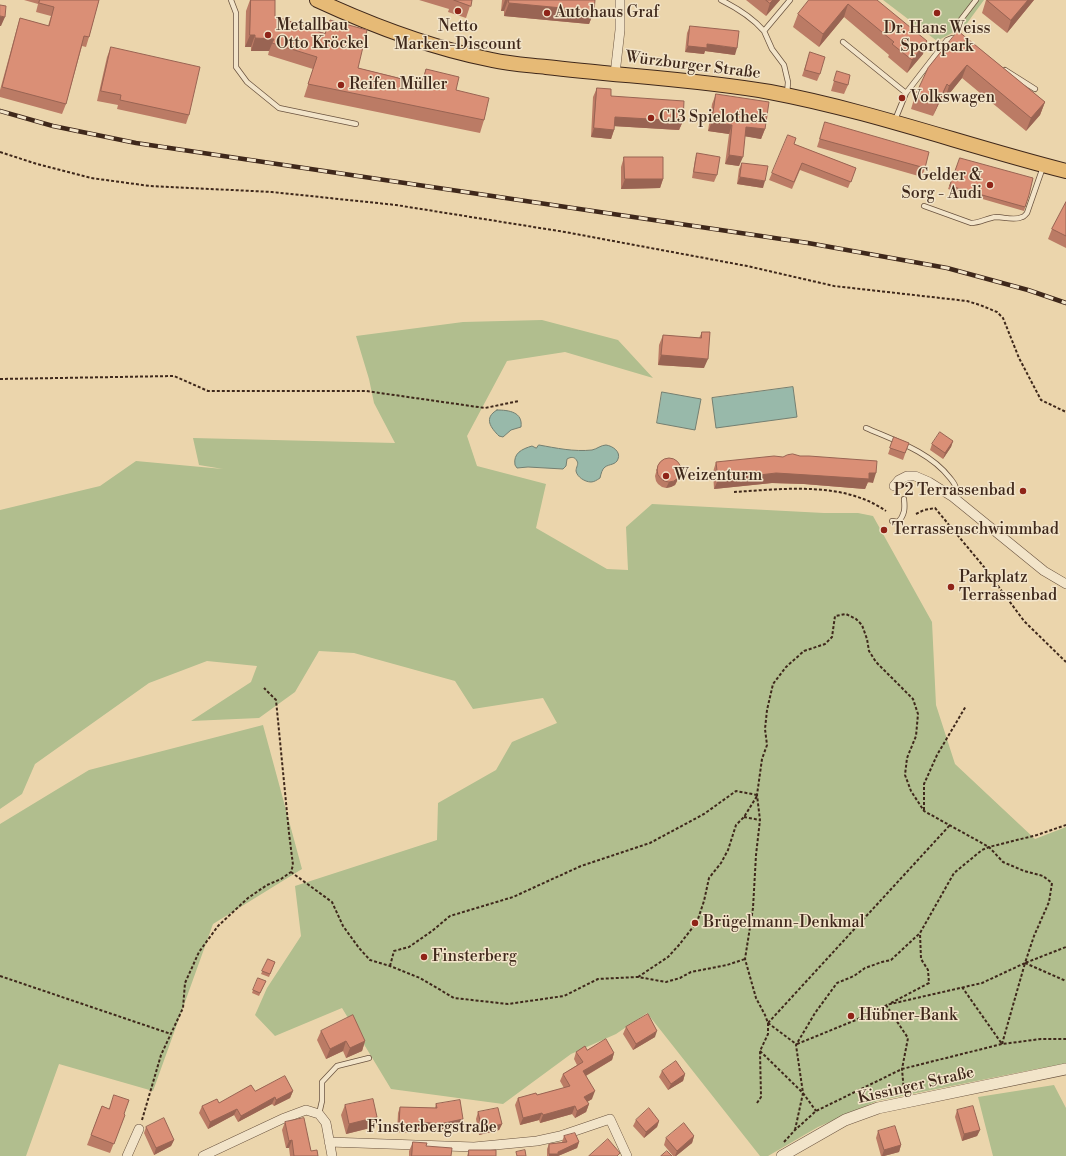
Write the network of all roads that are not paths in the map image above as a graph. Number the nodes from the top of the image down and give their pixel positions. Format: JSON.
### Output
{"nodes":[{"id":1,"x":232,"y":0,"type":"edge"},
{"id":2,"x":317,"y":0,"type":"edge"},
{"id":3,"x":620,"y":0,"type":"edge"},
{"id":4,"x":721,"y":0,"type":"edge"},
{"id":5,"x":790,"y":0,"type":"edge"},
{"id":6,"x":976,"y":0,"type":"edge"},
{"id":7,"x":956,"y":26,"type":"dead end"},
{"id":8,"x":764,"y":31,"type":"junction"},
{"id":9,"x":843,"y":42,"type":"dead end"},
{"id":10,"x":962,"y":43,"type":"edge"},
{"id":11,"x":1002,"y":68,"type":"edge"},
{"id":12,"x":615,"y":74,"type":"junction"},
{"id":13,"x":1035,"y":89,"type":"dead end"},
{"id":14,"x":906,"y":93,"type":"junction"},
{"id":15,"x":787,"y":96,"type":"junction"},
{"id":16,"x":894,"y":122,"type":"junction"},
{"id":17,"x":356,"y":124,"type":"dead end"},
{"id":18,"x":1043,"y":165,"type":"junction"},
{"id":19,"x":1066,"y":172,"type":"edge"},
{"id":20,"x":924,"y":206,"type":"dead end"},
{"id":21,"x":866,"y":428,"type":"dead end"},
{"id":22,"x":894,"y":486,"type":"dead end"},
{"id":23,"x":953,"y":497,"type":"junction"},
{"id":24,"x":904,"y":499,"type":"dead end"},
{"id":25,"x":892,"y":521,"type":"dead end"},
{"id":26,"x":1066,"y":584,"type":"edge"},
{"id":27,"x":369,"y":1058,"type":"dead end"},
{"id":28,"x":1066,"y":1069,"type":"edge"},
{"id":29,"x":319,"y":1114,"type":"junction"},
{"id":30,"x":139,"y":1129,"type":"road end"},
{"id":31,"x":329,"y":1142,"type":"junction"},
{"id":32,"x":127,"y":1156,"type":"edge"},
{"id":33,"x":206,"y":1156,"type":"edge"},
{"id":34,"x":332,"y":1156,"type":"edge"},
{"id":35,"x":627,"y":1156,"type":"edge"},
{"id":36,"x":782,"y":1156,"type":"edge"}],
"edges":[{"from":1,"to":17,"type":"lane"},
{"from":2,"to":12,"type":"main road","name":"Würzburger Straße"},
{"from":3,"to":12,"type":"street"},
{"from":4,"to":8,"type":"lane"},
{"from":5,"to":8,"type":"lane"},
{"from":6,"to":7,"type":"lane"},
{"from":8,"to":15,"type":"lane"},
{"from":9,"to":14,"type":"lane"},
{"from":10,"to":14,"type":"lane"},
{"from":11,"to":13,"type":"lane"},
{"from":12,"to":15,"type":"main road","name":"Würzburger Straße"},
{"from":14,"to":16,"type":"lane"},
{"from":15,"to":16,"type":"main road","name":"Würzburger Straße"},
{"from":16,"to":18,"type":"main road","name":"Würzburger Straße"},
{"from":18,"to":19,"type":"main road","name":"Würzburger Straße"},
{"from":18,"to":20,"type":"lane"},
{"from":21,"to":23,"type":"lane"},
{"from":22,"to":23,"type":"street"},
{"from":23,"to":26,"type":"street"},
{"from":24,"to":25,"type":"lane"},
{"from":27,"to":29,"type":"lane"},
{"from":28,"to":36,"type":"street","name":"Kissinger Straße"},
{"from":29,"to":31,"type":"street"},
{"from":29,"to":33,"type":"street"},
{"from":30,"to":32,"type":"street"},
{"from":31,"to":34,"type":"street"},
{"from":31,"to":35,"type":"street","name":"Finsterbergstraße"}]}
